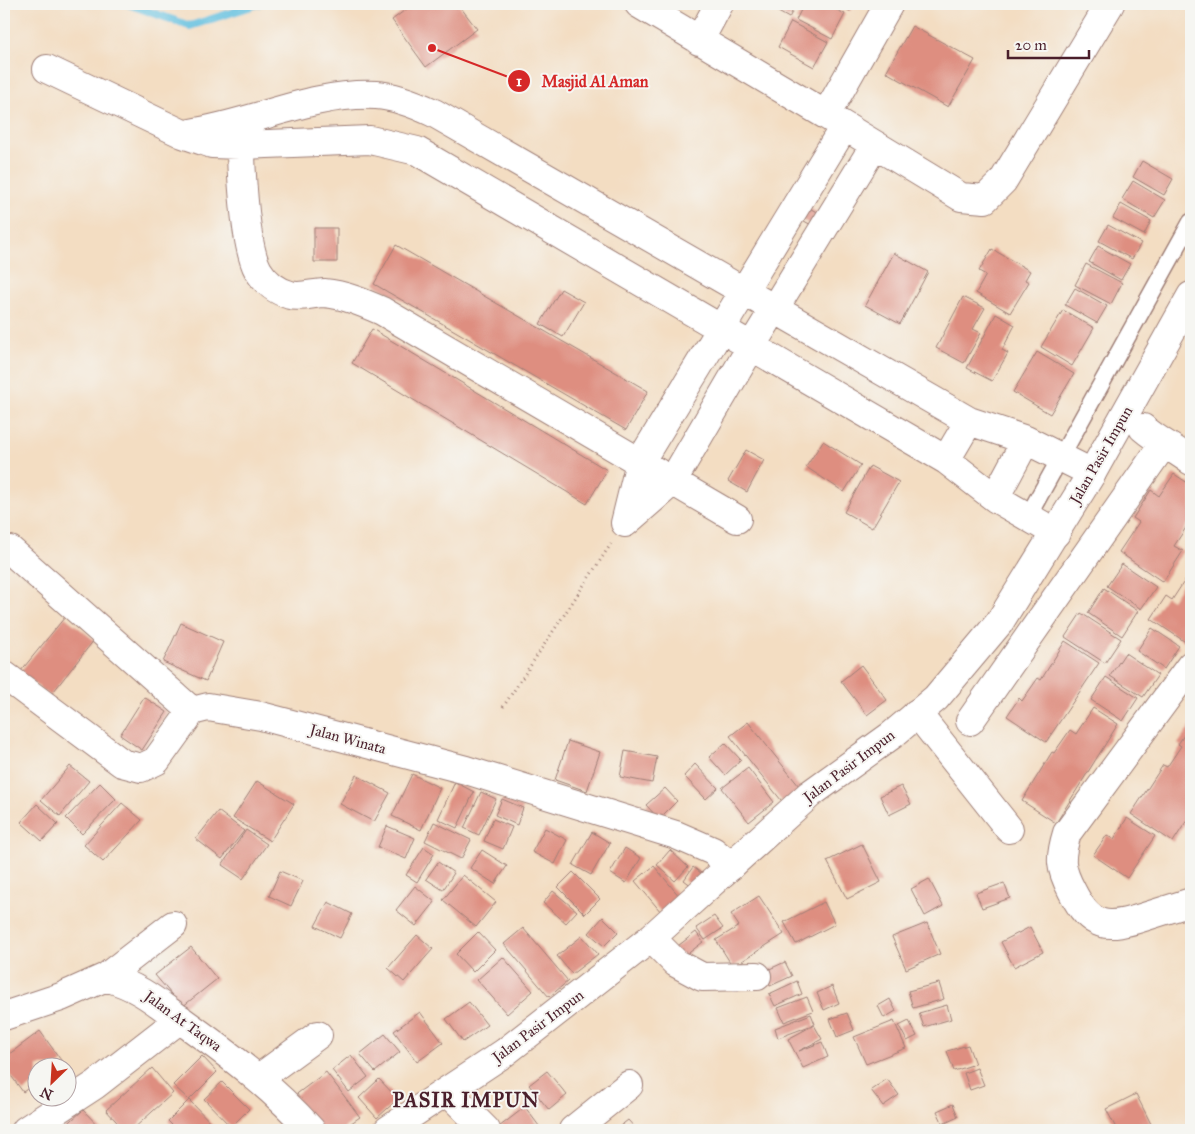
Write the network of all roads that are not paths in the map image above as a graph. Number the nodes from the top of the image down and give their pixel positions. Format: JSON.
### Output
{"nodes":[{"id":1,"x":639,"y":4,"type":"edge"},
{"id":2,"x":719,"y":4,"type":"edge"},
{"id":3,"x":889,"y":4,"type":"edge"},
{"id":4,"x":1110,"y":4,"type":"edge"},
{"id":5,"x":698,"y":41,"type":"junction"},
{"id":6,"x":47,"y":70,"type":"dead end"},
{"id":7,"x":413,"y":104,"type":"junction"},
{"id":8,"x":835,"y":121,"type":"junction"},
{"id":9,"x":241,"y":133,"type":"junction"},
{"id":10,"x":401,"y":145,"type":"junction"},
{"id":11,"x":874,"y":146,"type":"junction"},
{"id":12,"x":604,"y":210,"type":"junction"},
{"id":13,"x":1191,"y":222,"type":"edge"},
{"id":14,"x":583,"y":248,"type":"junction"},
{"id":15,"x":744,"y":289,"type":"junction"},
{"id":16,"x":1191,"y":296,"type":"edge"},
{"id":17,"x":775,"y":307,"type":"junction"},
{"id":18,"x":720,"y":329,"type":"junction"},
{"id":19,"x":751,"y":347,"type":"junction"},
{"id":20,"x":969,"y":421,"type":"junction"},
{"id":21,"x":1026,"y":440,"type":"junction"},
{"id":22,"x":1061,"y":456,"type":"junction"},
{"id":23,"x":946,"y":460,"type":"junction"},
{"id":24,"x":1191,"y":461,"type":"edge"},
{"id":25,"x":640,"y":462,"type":"junction"},
{"id":26,"x":1092,"y":472,"type":"junction"},
{"id":27,"x":672,"y":482,"type":"junction"},
{"id":28,"x":994,"y":498,"type":"junction"},
{"id":29,"x":1027,"y":518,"type":"junction"},
{"id":30,"x":737,"y":520,"type":"dead end"},
{"id":31,"x":1056,"y":533,"type":"junction"},
{"id":32,"x":10,"y":550,"type":"dead end"},
{"id":33,"x":1191,"y":666,"type":"edge"},
{"id":34,"x":4,"y":674,"type":"edge"},
{"id":35,"x":192,"y":711,"type":"junction"},
{"id":36,"x":918,"y":714,"type":"junction"},
{"id":37,"x":970,"y":722,"type":"dead end"},
{"id":38,"x":1009,"y":829,"type":"dead end"},
{"id":39,"x":731,"y":866,"type":"junction"},
{"id":40,"x":1191,"y":902,"type":"edge"},
{"id":41,"x":172,"y":925,"type":"dead end"},
{"id":42,"x":651,"y":938,"type":"junction"},
{"id":43,"x":757,"y":976,"type":"dead end"},
{"id":44,"x":106,"y":977,"type":"junction"},
{"id":45,"x":4,"y":1016,"type":"edge"},
{"id":46,"x":180,"y":1019,"type":"junction"},
{"id":47,"x":318,"y":1035,"type":"dead end"},
{"id":48,"x":259,"y":1078,"type":"junction"},
{"id":49,"x":630,"y":1085,"type":"dead end"},
{"id":50,"x":447,"y":1091,"type":"junction"},
{"id":51,"x":26,"y":1130,"type":"edge"},
{"id":52,"x":311,"y":1130,"type":"edge"},
{"id":53,"x":388,"y":1130,"type":"edge"},
{"id":54,"x":486,"y":1130,"type":"edge"},
{"id":55,"x":573,"y":1130,"type":"edge"}],
"edges":[{"from":1,"to":5,"type":"street"},
{"from":2,"to":5,"type":"street"},
{"from":3,"to":8,"type":"street"},
{"from":4,"to":11,"type":"street"},
{"from":5,"to":8,"type":"street"},
{"from":6,"to":9,"type":"street"},
{"from":7,"to":9,"type":"street"},
{"from":7,"to":10,"type":"street"},
{"from":7,"to":12,"type":"street"},
{"from":8,"to":11,"type":"street"},
{"from":8,"to":15,"type":"street"},
{"from":9,"to":10,"type":"street"},
{"from":9,"to":25,"type":"street"},
{"from":10,"to":14,"type":"street"},
{"from":11,"to":17,"type":"street"},
{"from":12,"to":14,"type":"street"},
{"from":12,"to":15,"type":"street"},
{"from":13,"to":22,"type":"lane"},
{"from":14,"to":18,"type":"street"},
{"from":15,"to":17,"type":"street"},
{"from":15,"to":18,"type":"street"},
{"from":16,"to":26,"type":"street","name":"Jalan Pasir Impun"},
{"from":17,"to":19,"type":"street"},
{"from":17,"to":20,"type":"street"},
{"from":18,"to":19,"type":"street"},
{"from":18,"to":25,"type":"street"},
{"from":19,"to":23,"type":"street"},
{"from":19,"to":27,"type":"street"},
{"from":20,"to":21,"type":"street"},
{"from":20,"to":23,"type":"street"},
{"from":21,"to":22,"type":"street"},
{"from":21,"to":28,"type":"street"},
{"from":22,"to":26,"type":"street"},
{"from":22,"to":29,"type":"lane"},
{"from":23,"to":28,"type":"street"},
{"from":24,"to":37,"type":"street"},
{"from":25,"to":27,"type":"street"},
{"from":25,"to":27,"type":"street"},
{"from":26,"to":31,"type":"street","name":"Jalan Pasir Impun"},
{"from":27,"to":30,"type":"street"},
{"from":28,"to":29,"type":"street"},
{"from":29,"to":31,"type":"street"},
{"from":31,"to":36,"type":"street","name":"Jalan Pasir Impun"},
{"from":32,"to":35,"type":"street"},
{"from":33,"to":40,"type":"street"},
{"from":34,"to":35,"type":"street"},
{"from":35,"to":39,"type":"street","name":"Jalan Winata"},
{"from":36,"to":38,"type":"street"},
{"from":36,"to":39,"type":"street","name":"Jalan Pasir Impun"},
{"from":39,"to":42,"type":"street","name":"Jalan Pasir Impun"},
{"from":41,"to":44,"type":"street"},
{"from":42,"to":43,"type":"street"},
{"from":42,"to":50,"type":"street","name":"Jalan Pasir Impun"},
{"from":44,"to":45,"type":"street"},
{"from":44,"to":46,"type":"street","name":"Jalan At Taqwa"},
{"from":46,"to":48,"type":"street","name":"Jalan At Taqwa"},
{"from":46,"to":51,"type":"street"},
{"from":47,"to":48,"type":"street"},
{"from":48,"to":52,"type":"street","name":"Jalan At Taqwa"},
{"from":49,"to":55,"type":"street"},
{"from":50,"to":53,"type":"street","name":"Jalan Pasir Impun"},
{"from":50,"to":54,"type":"street"}]}
